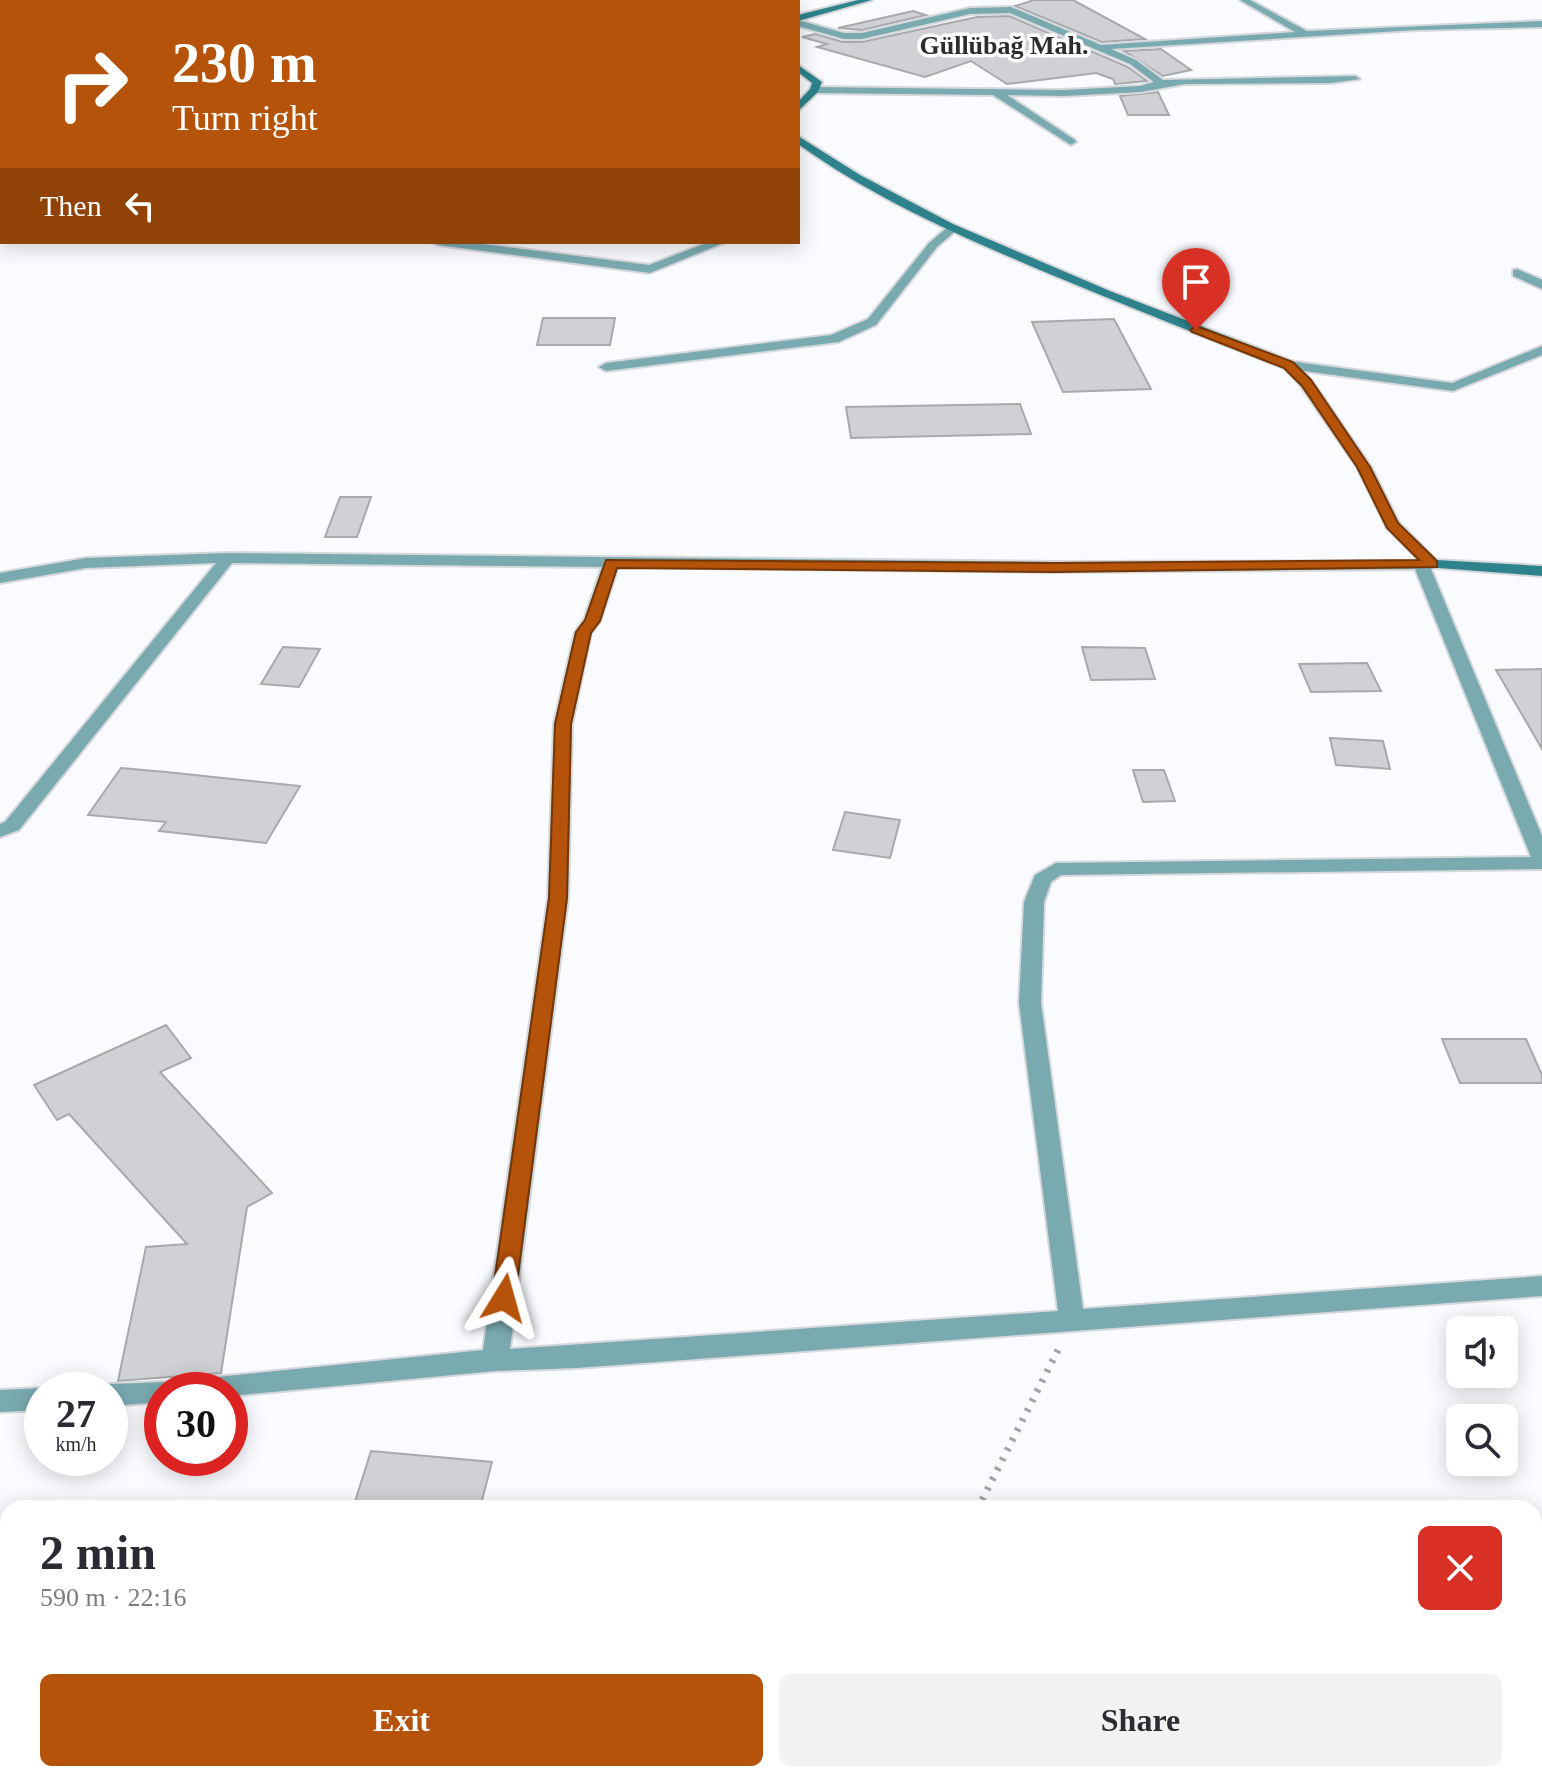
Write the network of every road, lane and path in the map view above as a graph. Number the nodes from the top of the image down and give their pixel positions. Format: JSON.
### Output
{"nodes":[{"id":1,"x":868,"y":0,"type":"edge"},
{"id":2,"x":1244,"y":0,"type":"edge"},
{"id":3,"x":800,"y":19,"type":"edge"},
{"id":4,"x":800,"y":21,"type":"edge"},
{"id":5,"x":1542,"y":24,"type":"edge"},
{"id":6,"x":1307,"y":35,"type":"junction"},
{"id":7,"x":1219,"y":41,"type":"junction"},
{"id":8,"x":1100,"y":47,"type":"junction"},
{"id":9,"x":1206,"y":50,"type":"dead end"},
{"id":10,"x":800,"y":69,"type":"edge"},
{"id":11,"x":1355,"y":79,"type":"dead end"},
{"id":12,"x":1161,"y":83,"type":"junction"},
{"id":13,"x":815,"y":90,"type":"junction"},
{"id":14,"x":995,"y":92,"type":"junction"},
{"id":15,"x":800,"y":106,"type":"edge"},
{"id":16,"x":800,"y":140,"type":"edge"},
{"id":17,"x":1071,"y":142,"type":"dead end"},
{"id":18,"x":953,"y":228,"type":"junction"},
{"id":19,"x":454,"y":244,"type":"edge"},
{"id":20,"x":715,"y":244,"type":"edge"},
{"id":21,"x":1517,"y":273,"type":"dead end"},
{"id":22,"x":1542,"y":285,"type":"edge"},
{"id":23,"x":1542,"y":350,"type":"edge"},
{"id":24,"x":1289,"y":365,"type":"junction"},
{"id":25,"x":606,"y":367,"type":"dead end"},
{"id":26,"x":228,"y":558,"type":"junction"},
{"id":27,"x":1542,"y":558,"type":"edge"},
{"id":28,"x":611,"y":563,"type":"junction"},
{"id":29,"x":1426,"y":564,"type":"junction"},
{"id":30,"x":1542,"y":571,"type":"edge"},
{"id":31,"x":0,"y":578,"type":"edge"},
{"id":32,"x":0,"y":831,"type":"edge"},
{"id":33,"x":1542,"y":861,"type":"edge"},
{"id":34,"x":1542,"y":1286,"type":"edge"},
{"id":35,"x":1072,"y":1321,"type":"junction"},
{"id":36,"x":495,"y":1360,"type":"junction"},
{"id":37,"x":248,"y":1383,"type":"edge"},
{"id":38,"x":24,"y":1400,"type":"edge"},
{"id":39,"x":0,"y":1401,"type":"edge"},
{"id":40,"x":984,"y":1500,"type":"edge"}],
"edges":[{"from":1,"to":3,"type":"street"},
{"from":2,"to":6,"type":"street"},
{"from":4,"to":8,"type":"street"},
{"from":5,"to":6,"type":"street"},
{"from":6,"to":7,"type":"street"},
{"from":7,"to":8,"type":"street"},
{"from":7,"to":9,"type":"street"},
{"from":8,"to":12,"type":"street"},
{"from":10,"to":13,"type":"street"},
{"from":11,"to":12,"type":"street"},
{"from":12,"to":14,"type":"street"},
{"from":13,"to":14,"type":"street"},
{"from":13,"to":15,"type":"street"},
{"from":14,"to":17,"type":"street"},
{"from":16,"to":18,"type":"street"},
{"from":18,"to":24,"type":"street"},
{"from":18,"to":25,"type":"street"},
{"from":19,"to":20,"type":"street"},
{"from":21,"to":22,"type":"street"},
{"from":23,"to":24,"type":"street"},
{"from":24,"to":29,"type":"street"},
{"from":26,"to":28,"type":"street"},
{"from":26,"to":31,"type":"street"},
{"from":26,"to":32,"type":"street"},
{"from":27,"to":29,"type":"street"},
{"from":28,"to":29,"type":"street"},
{"from":28,"to":36,"type":"street"},
{"from":29,"to":30,"type":"street"},
{"from":29,"to":33,"type":"street"},
{"from":33,"to":35,"type":"street"},
{"from":34,"to":35,"type":"street"},
{"from":35,"to":36,"type":"street"},
{"from":35,"to":40,"type":"path"},
{"from":36,"to":37,"type":"street"},
{"from":38,"to":39,"type":"street"}]}
